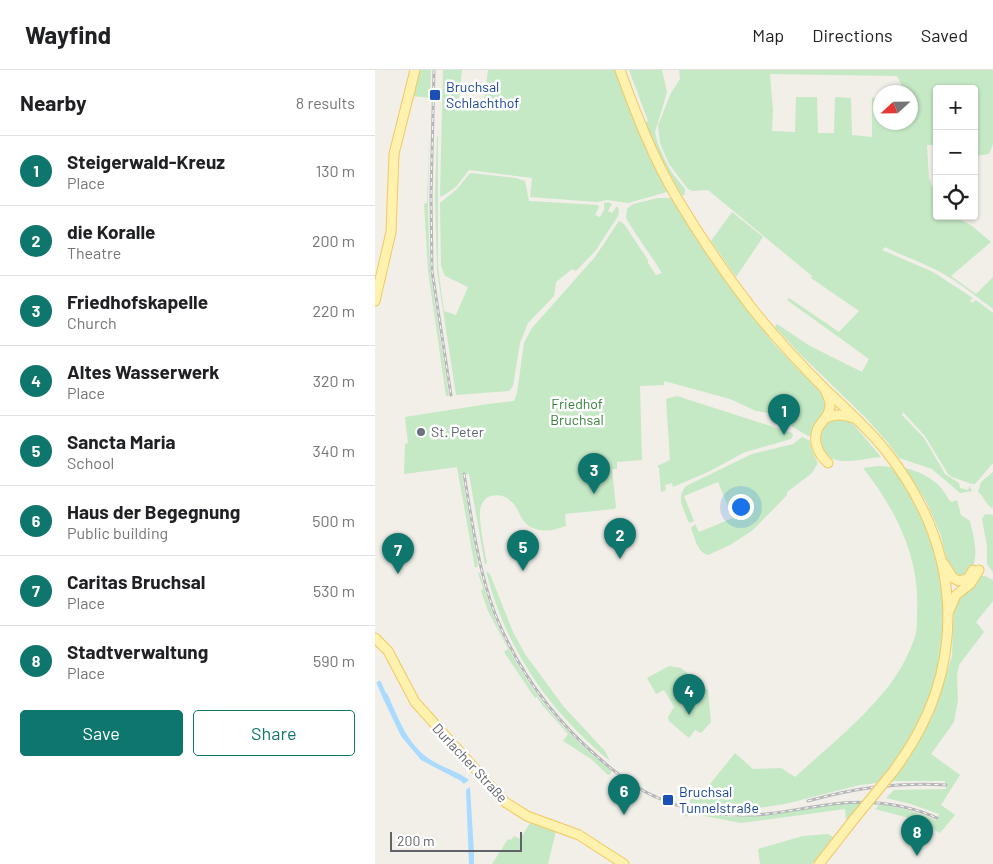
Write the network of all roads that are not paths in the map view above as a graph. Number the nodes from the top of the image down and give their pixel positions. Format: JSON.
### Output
{"nodes":[{"id":1,"x":415,"y":70,"type":"edge"},
{"id":2,"x":620,"y":70,"type":"edge"},
{"id":3,"x":375,"y":301,"type":"edge"},
{"id":4,"x":825,"y":389,"type":"junction"},
{"id":5,"x":826,"y":418,"type":"junction"},
{"id":6,"x":856,"y":419,"type":"junction"},
{"id":7,"x":829,"y":463,"type":"dead end"},
{"id":8,"x":941,"y":559,"type":"junction"},
{"id":9,"x":948,"y":614,"type":"junction"},
{"id":10,"x":375,"y":638,"type":"edge"},
{"id":11,"x":624,"y":864,"type":"edge"},
{"id":12,"x":819,"y":864,"type":"edge"}],
"edges":[{"from":1,"to":3,"type":"main road"},
{"from":2,"to":4,"type":"main road"},
{"from":4,"to":5,"type":"main road"},
{"from":4,"to":6,"type":"main road"},
{"from":5,"to":6,"type":"main road"},
{"from":5,"to":7,"type":"main road"},
{"from":6,"to":8,"type":"main road"},
{"from":8,"to":9,"type":"main road"},
{"from":8,"to":9,"type":"main road"},
{"from":9,"to":12,"type":"main road","bridge":true},
{"from":10,"to":11,"type":"main road","name":"Durlacher Straße"}]}
